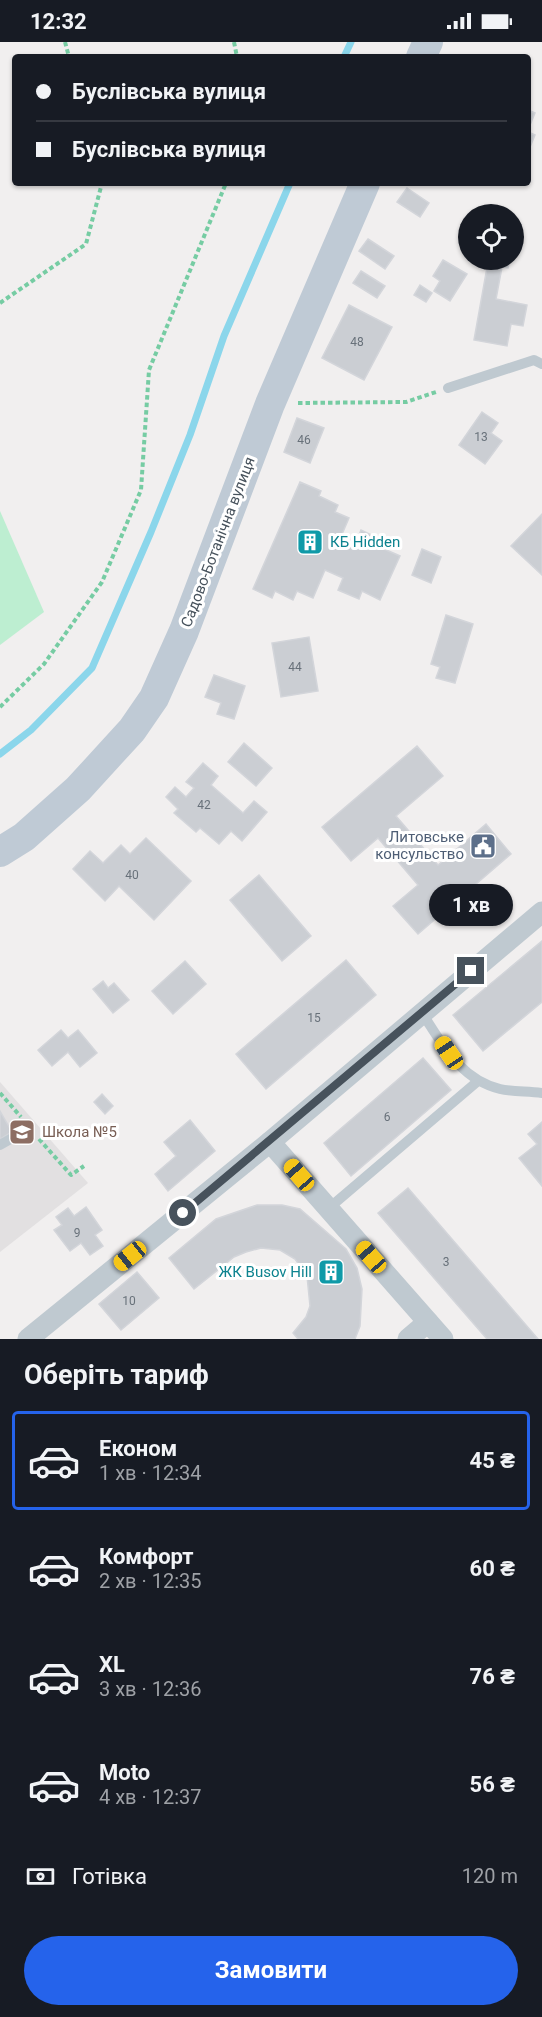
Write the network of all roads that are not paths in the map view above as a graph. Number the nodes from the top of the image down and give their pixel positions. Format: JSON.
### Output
{"nodes":[{"id":1,"x":364,"y":186,"type":"edge"},
{"id":2,"x":542,"y":364,"type":"edge"},
{"id":3,"x":448,"y":388,"type":"road end"},
{"id":4,"x":0,"y":852,"type":"edge"},
{"id":5,"x":542,"y":912,"type":"edge"},
{"id":6,"x":422,"y":1013,"type":"junction"},
{"id":7,"x":478,"y":1081,"type":"junction"},
{"id":8,"x":542,"y":1093,"type":"edge"},
{"id":9,"x":34,"y":1132,"type":"road end"},
{"id":10,"x":270,"y":1142,"type":"junction"},
{"id":11,"x":0,"y":1145,"type":"edge"},
{"id":12,"x":328,"y":1208,"type":"junction"},
{"id":13,"x":428,"y":1322,"type":"junction"},
{"id":14,"x":28,"y":1339,"type":"edge"},
{"id":15,"x":408,"y":1339,"type":"edge"},
{"id":16,"x":443,"y":1339,"type":"edge"}],
"edges":[{"from":1,"to":4,"type":"street","name":"Садово-Ботанічна вулиця"},
{"from":2,"to":3,"type":"lane"},
{"from":5,"to":6,"type":"street"},
{"from":6,"to":7,"type":"lane"},
{"from":6,"to":10,"type":"street"},
{"from":7,"to":8,"type":"lane"},
{"from":7,"to":12,"type":"lane"},
{"from":9,"to":11,"type":"lane"},
{"from":10,"to":12,"type":"street"},
{"from":10,"to":14,"type":"street"},
{"from":12,"to":13,"type":"street"},
{"from":13,"to":15,"type":"street"},
{"from":13,"to":16,"type":"street"}]}
